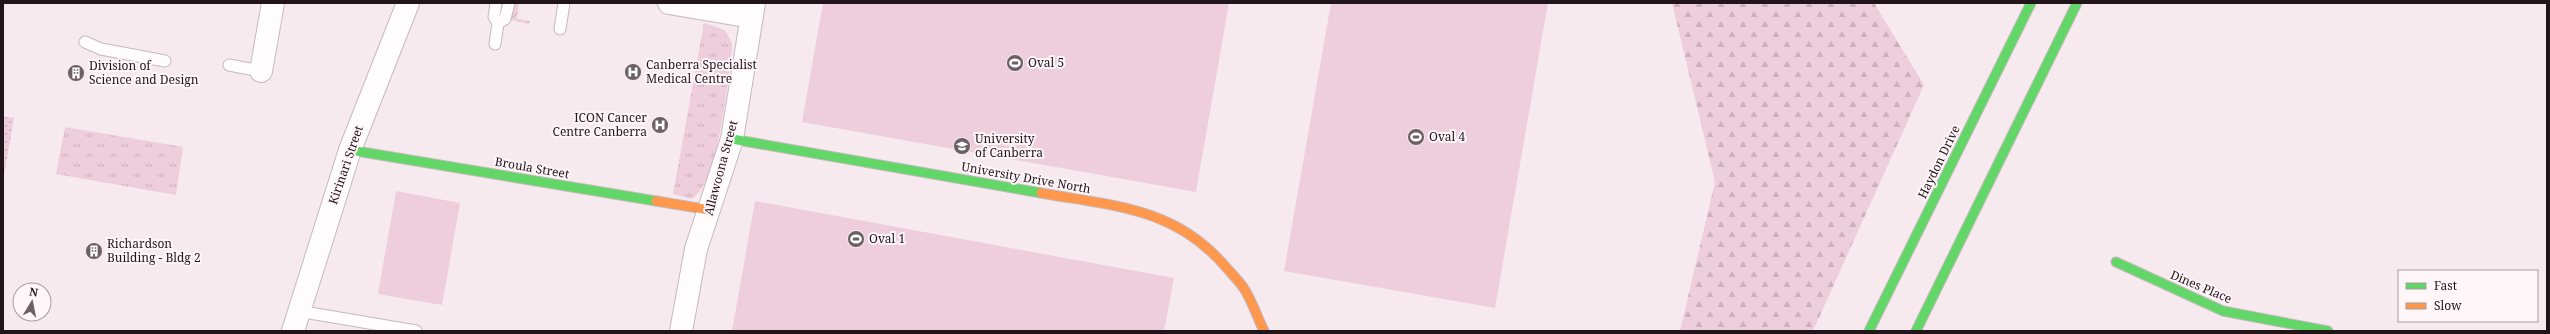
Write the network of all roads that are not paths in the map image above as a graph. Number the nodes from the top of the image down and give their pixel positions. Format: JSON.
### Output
{"nodes":[{"id":1,"x":273,"y":3,"type":"edge"},
{"id":2,"x":408,"y":3,"type":"edge"},
{"id":3,"x":496,"y":3,"type":"edge"},
{"id":4,"x":509,"y":3,"type":"edge"},
{"id":5,"x":564,"y":3,"type":"edge"},
{"id":6,"x":674,"y":3,"type":"edge"},
{"id":7,"x":2031,"y":3,"type":"edge"},
{"id":8,"x":2077,"y":3,"type":"edge"},
{"id":9,"x":753,"y":10,"type":"edge"},
{"id":10,"x":498,"y":23,"type":"junction"},
{"id":11,"x":560,"y":29,"type":"dead end"},
{"id":12,"x":85,"y":42,"type":"dead end"},
{"id":13,"x":495,"y":44,"type":"dead end"},
{"id":14,"x":165,"y":61,"type":"dead end"},
{"id":15,"x":229,"y":65,"type":"dead end"},
{"id":16,"x":261,"y":71,"type":"joint"},
{"id":17,"x":732,"y":139,"type":"junction"},
{"id":18,"x":350,"y":150,"type":"junction"},
{"id":19,"x":710,"y":210,"type":"junction"},
{"id":20,"x":2116,"y":262,"type":"dead end"},
{"id":21,"x":296,"y":321,"type":"edge"},
{"id":22,"x":416,"y":331,"type":"edge"},
{"id":23,"x":681,"y":331,"type":"edge"},
{"id":24,"x":1264,"y":331,"type":"edge"},
{"id":25,"x":1869,"y":331,"type":"edge"},
{"id":26,"x":1916,"y":331,"type":"edge"},
{"id":27,"x":2328,"y":331,"type":"edge"}],
"edges":[{"from":1,"to":16,"type":"street"},
{"from":2,"to":18,"type":"street","name":"Kirinari Street"},
{"from":3,"to":10,"type":"lane"},
{"from":4,"to":10,"type":"lane"},
{"from":5,"to":11,"type":"lane"},
{"from":6,"to":9,"type":"street"},
{"from":7,"to":25,"type":"street","name":"Haydon Drive"},
{"from":8,"to":26,"type":"street"},
{"from":9,"to":17,"type":"street","name":"Allawoona Street"},
{"from":10,"to":13,"type":"lane"},
{"from":12,"to":14,"type":"lane"},
{"from":15,"to":16,"type":"lane"},
{"from":17,"to":19,"type":"street","name":"Allawoona Street"},
{"from":17,"to":24,"type":"street","name":"University Drive North"},
{"from":18,"to":19,"type":"street","name":"Broula Street"},
{"from":18,"to":21,"type":"street","name":"Kirinari Street"},
{"from":19,"to":23,"type":"street","name":"Allawoona Street"},
{"from":20,"to":27,"type":"street","name":"Dines Place"},
{"from":21,"to":22,"type":"lane"}]}
